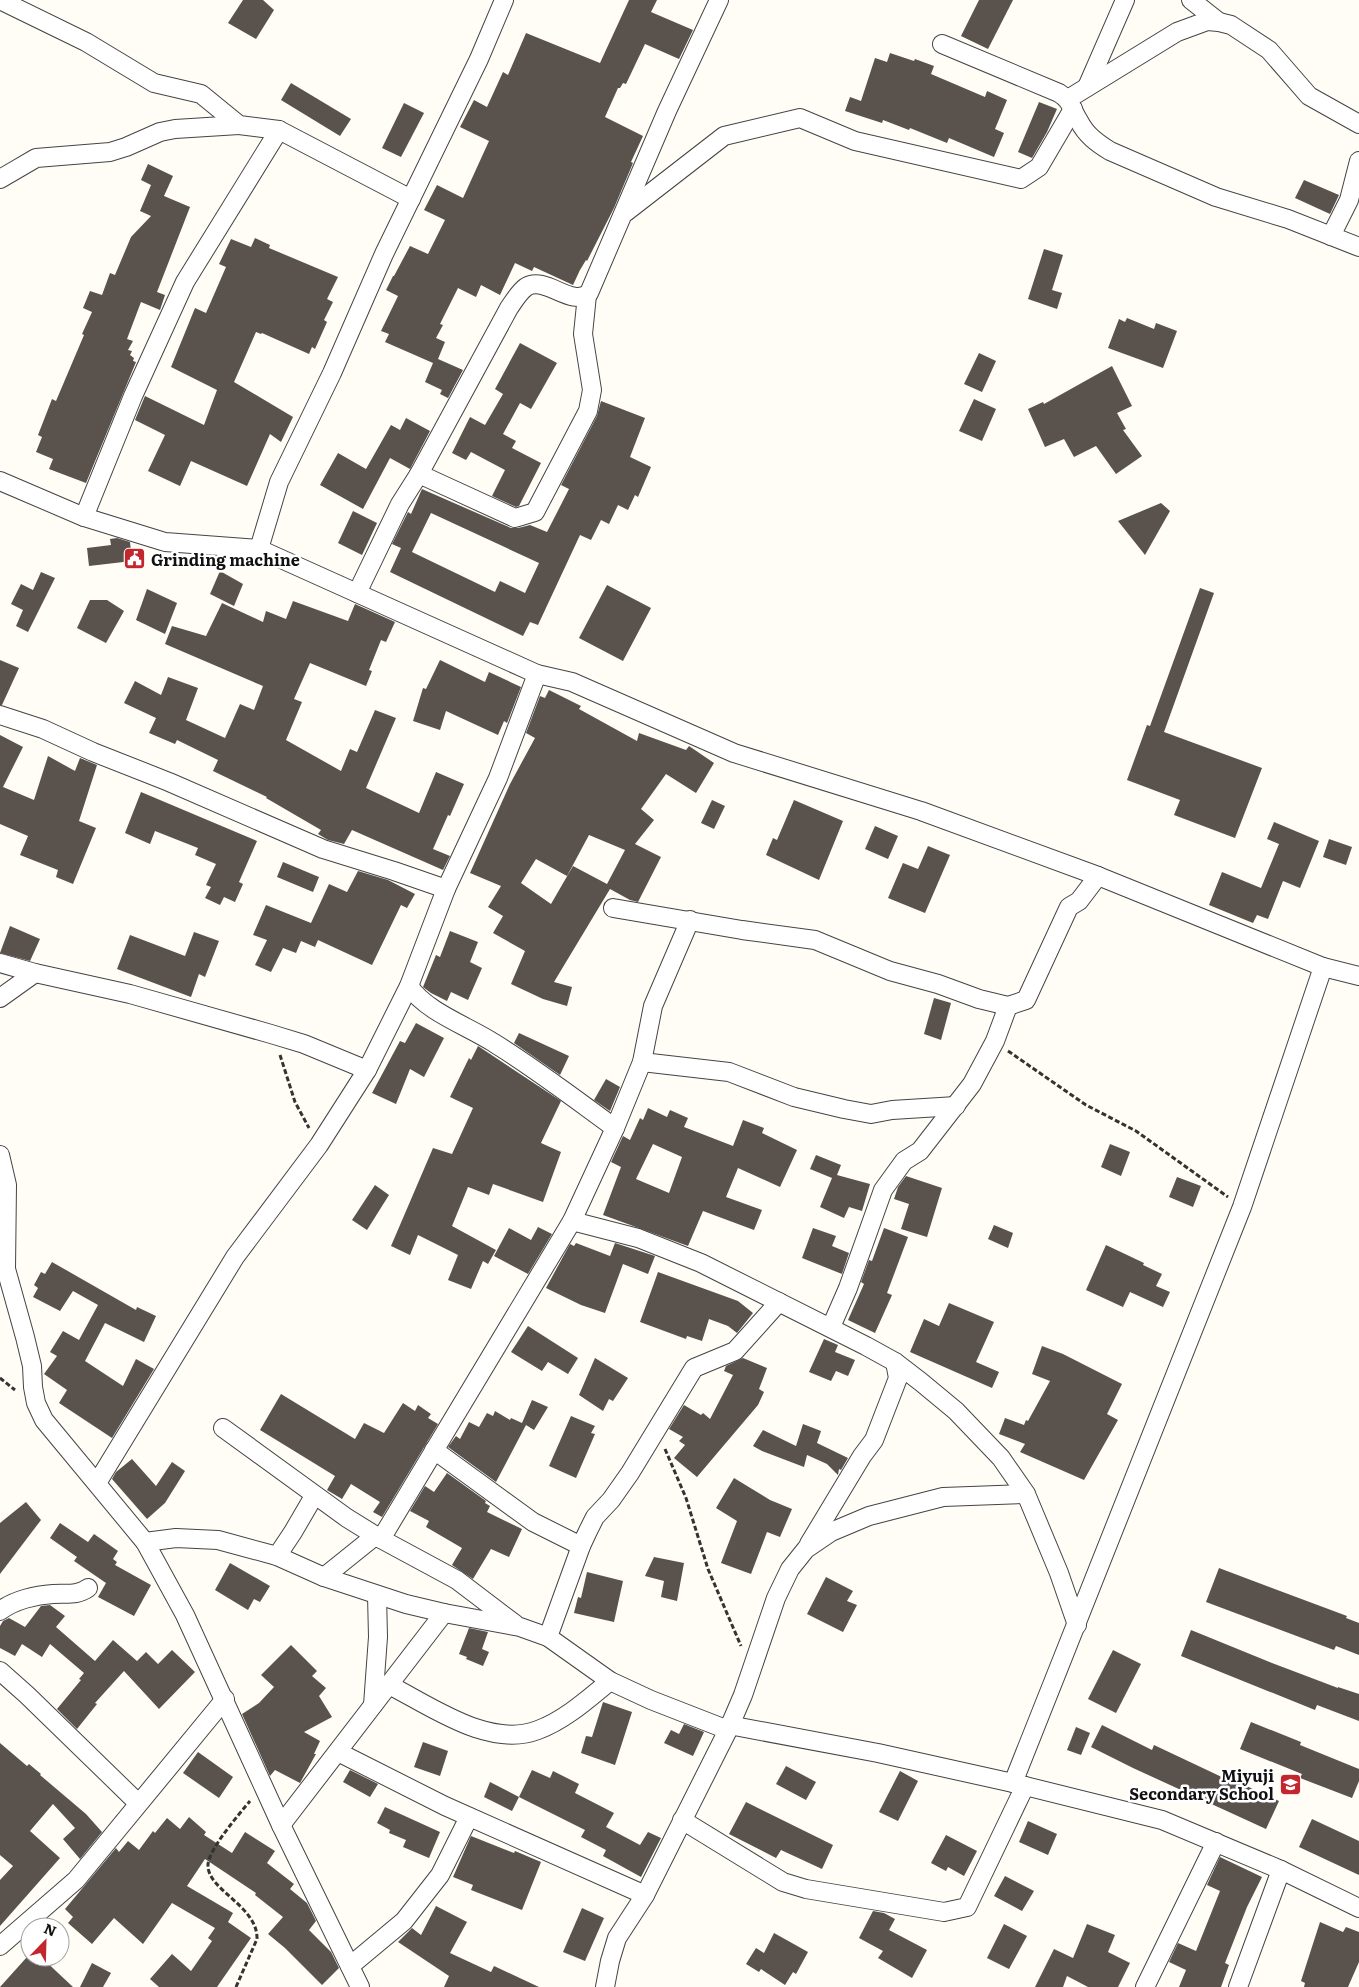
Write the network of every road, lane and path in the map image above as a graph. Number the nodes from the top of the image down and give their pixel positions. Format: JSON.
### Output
{"nodes":[{"id":1,"x":0,"y":0,"type":"edge"},
{"id":2,"x":504,"y":0,"type":"edge"},
{"id":3,"x":720,"y":0,"type":"edge"},
{"id":4,"x":1125,"y":0,"type":"edge"},
{"id":5,"x":1190,"y":0,"type":"edge"},
{"id":6,"x":1219,"y":22,"type":"junction"},
{"id":7,"x":942,"y":44,"type":"dead end"},
{"id":8,"x":1087,"y":87,"type":"junction"},
{"id":9,"x":1070,"y":104,"type":"junction"},
{"id":10,"x":1359,"y":124,"type":"edge"},
{"id":11,"x":238,"y":125,"type":"junction"},
{"id":12,"x":279,"y":130,"type":"junction"},
{"id":13,"x":1359,"y":161,"type":"edge"},
{"id":14,"x":0,"y":178,"type":"edge"},
{"id":15,"x":411,"y":199,"type":"junction"},
{"id":16,"x":623,"y":214,"type":"junction"},
{"id":17,"x":1331,"y":236,"type":"junction"},
{"id":18,"x":1359,"y":247,"type":"edge"},
{"id":19,"x":587,"y":295,"type":"junction"},
{"id":20,"x":419,"y":474,"type":"junction"},
{"id":21,"x":0,"y":481,"type":"edge"},
{"id":22,"x":84,"y":517,"type":"junction"},
{"id":23,"x":259,"y":549,"type":"junction"},
{"id":24,"x":356,"y":593,"type":"junction"},
{"id":25,"x":537,"y":674,"type":"junction"},
{"id":26,"x":0,"y":715,"type":"edge"},
{"id":27,"x":1098,"y":876,"type":"junction"},
{"id":28,"x":446,"y":889,"type":"junction"},
{"id":29,"x":613,"y":908,"type":"dead end"},
{"id":30,"x":690,"y":920,"type":"junction"},
{"id":31,"x":0,"y":963,"type":"edge"},
{"id":32,"x":1324,"y":968,"type":"junction"},
{"id":33,"x":35,"y":972,"type":"junction"},
{"id":34,"x":1359,"y":976,"type":"edge"},
{"id":35,"x":409,"y":986,"type":"junction"},
{"id":36,"x":0,"y":998,"type":"edge"},
{"id":37,"x":1008,"y":1006,"type":"junction"},
{"id":38,"x":271,"y":1034,"type":"junction"},
{"id":39,"x":995,"y":1041,"type":"junction"},
{"id":40,"x":642,"y":1062,"type":"junction"},
{"id":41,"x":367,"y":1070,"type":"junction"},
{"id":42,"x":956,"y":1106,"type":"junction"},
{"id":43,"x":615,"y":1128,"type":"junction"},
{"id":44,"x":319,"y":1145,"type":"junction"},
{"id":45,"x":0,"y":1155,"type":"edge"},
{"id":46,"x":1242,"y":1207,"type":"junction"},
{"id":47,"x":572,"y":1221,"type":"junction"},
{"id":48,"x":3,"y":1263,"type":"edge"},
{"id":49,"x":779,"y":1302,"type":"junction"},
{"id":50,"x":0,"y":1306,"type":"edge"},
{"id":51,"x":19,"y":1320,"type":"junction"},
{"id":52,"x":831,"y":1327,"type":"junction"},
{"id":53,"x":895,"y":1362,"type":"junction"},
{"id":54,"x":659,"y":1427,"type":"junction"},
{"id":55,"x":223,"y":1428,"type":"dead end"},
{"id":56,"x":434,"y":1450,"type":"junction"},
{"id":57,"x":97,"y":1483,"type":"junction"},
{"id":58,"x":1026,"y":1494,"type":"junction"},
{"id":59,"x":314,"y":1496,"type":"junction"},
{"id":60,"x":378,"y":1538,"type":"junction"},
{"id":61,"x":145,"y":1542,"type":"junction"},
{"id":62,"x":580,"y":1546,"type":"junction"},
{"id":63,"x":806,"y":1549,"type":"junction"},
{"id":64,"x":276,"y":1556,"type":"junction"},
{"id":65,"x":324,"y":1576,"type":"junction"},
{"id":66,"x":88,"y":1588,"type":"dead end"},
{"id":67,"x":377,"y":1595,"type":"junction"},
{"id":68,"x":0,"y":1611,"type":"edge"},
{"id":69,"x":444,"y":1613,"type":"junction"},
{"id":70,"x":1077,"y":1625,"type":"junction"},
{"id":71,"x":520,"y":1627,"type":"junction"},
{"id":72,"x":548,"y":1637,"type":"junction"},
{"id":73,"x":752,"y":1670,"type":"junction"},
{"id":74,"x":0,"y":1671,"type":"edge"},
{"id":75,"x":610,"y":1681,"type":"junction"},
{"id":76,"x":389,"y":1685,"type":"junction"},
{"id":77,"x":225,"y":1699,"type":"junction"},
{"id":78,"x":373,"y":1705,"type":"junction"},
{"id":79,"x":729,"y":1728,"type":"junction"},
{"id":80,"x":338,"y":1752,"type":"junction"},
{"id":81,"x":263,"y":1785,"type":"junction"},
{"id":82,"x":1019,"y":1785,"type":"junction"},
{"id":83,"x":138,"y":1803,"type":"junction"},
{"id":84,"x":469,"y":1817,"type":"junction"},
{"id":85,"x":682,"y":1820,"type":"junction"},
{"id":86,"x":281,"y":1825,"type":"junction"},
{"id":87,"x":1216,"y":1842,"type":"junction"},
{"id":88,"x":1281,"y":1870,"type":"junction"},
{"id":89,"x":645,"y":1894,"type":"junction"},
{"id":90,"x":1359,"y":1908,"type":"edge"},
{"id":91,"x":0,"y":1946,"type":"edge"},
{"id":92,"x":350,"y":1966,"type":"junction"},
{"id":93,"x":236,"y":1987,"type":"edge"},
{"id":94,"x":360,"y":1987,"type":"edge"},
{"id":95,"x":605,"y":1987,"type":"edge"},
{"id":96,"x":1145,"y":1987,"type":"edge"},
{"id":97,"x":1238,"y":1987,"type":"edge"}],
"edges":[{"from":1,"to":11,"type":"street"},
{"from":2,"to":15,"type":"street"},
{"from":3,"to":16,"type":"street"},
{"from":4,"to":8,"type":"street"},
{"from":5,"to":6,"type":"street"},
{"from":6,"to":8,"type":"street"},
{"from":6,"to":10,"type":"street"},
{"from":7,"to":9,"type":"street"},
{"from":8,"to":9,"type":"street"},
{"from":9,"to":16,"type":"street"},
{"from":9,"to":17,"type":"street"},
{"from":11,"to":12,"type":"street"},
{"from":11,"to":14,"type":"street"},
{"from":12,"to":15,"type":"street"},
{"from":12,"to":22,"type":"street"},
{"from":13,"to":17,"type":"street"},
{"from":15,"to":23,"type":"street"},
{"from":16,"to":19,"type":"street"},
{"from":17,"to":18,"type":"street"},
{"from":19,"to":20,"type":"street"},
{"from":19,"to":20,"type":"street"},
{"from":20,"to":24,"type":"street"},
{"from":21,"to":22,"type":"street"},
{"from":22,"to":23,"type":"street"},
{"from":23,"to":24,"type":"street"},
{"from":24,"to":25,"type":"street"},
{"from":25,"to":27,"type":"street"},
{"from":25,"to":28,"type":"street"},
{"from":26,"to":28,"type":"street"},
{"from":27,"to":32,"type":"street"},
{"from":27,"to":37,"type":"street"},
{"from":28,"to":35,"type":"street"},
{"from":29,"to":30,"type":"street"},
{"from":30,"to":37,"type":"street"},
{"from":30,"to":40,"type":"street"},
{"from":31,"to":33,"type":"street"},
{"from":32,"to":34,"type":"street"},
{"from":32,"to":46,"type":"street"},
{"from":33,"to":36,"type":"street"},
{"from":33,"to":38,"type":"street"},
{"from":35,"to":41,"type":"street"},
{"from":35,"to":43,"type":"street"},
{"from":37,"to":39,"type":"street"},
{"from":38,"to":41,"type":"street"},
{"from":38,"to":44,"type":"path"},
{"from":39,"to":42,"type":"street"},
{"from":39,"to":46,"type":"path"},
{"from":40,"to":42,"type":"street"},
{"from":40,"to":43,"type":"street"},
{"from":41,"to":44,"type":"street"},
{"from":42,"to":52,"type":"street"},
{"from":43,"to":47,"type":"street"},
{"from":44,"to":57,"type":"street"},
{"from":45,"to":48,"type":"street"},
{"from":46,"to":70,"type":"street"},
{"from":47,"to":49,"type":"street"},
{"from":47,"to":56,"type":"street"},
{"from":48,"to":51,"type":"street"},
{"from":49,"to":52,"type":"street"},
{"from":49,"to":54,"type":"street"},
{"from":50,"to":51,"type":"street"},
{"from":51,"to":57,"type":"street"},
{"from":52,"to":53,"type":"street"},
{"from":53,"to":58,"type":"street"},
{"from":53,"to":63,"type":"street"},
{"from":54,"to":62,"type":"street"},
{"from":54,"to":73,"type":"path"},
{"from":55,"to":59,"type":"street"},
{"from":56,"to":60,"type":"street"},
{"from":56,"to":62,"type":"street"},
{"from":57,"to":61,"type":"street"},
{"from":58,"to":63,"type":"street"},
{"from":58,"to":70,"type":"street"},
{"from":59,"to":60,"type":"street"},
{"from":59,"to":64,"type":"street"},
{"from":60,"to":65,"type":"street"},
{"from":60,"to":71,"type":"street"},
{"from":61,"to":64,"type":"street"},
{"from":61,"to":77,"type":"street"},
{"from":62,"to":72,"type":"street"},
{"from":63,"to":73,"type":"street"},
{"from":64,"to":65,"type":"street"},
{"from":65,"to":67,"type":"street"},
{"from":66,"to":68,"type":"street"},
{"from":67,"to":69,"type":"street"},
{"from":67,"to":78,"type":"street"},
{"from":69,"to":71,"type":"street"},
{"from":69,"to":76,"type":"street"},
{"from":70,"to":82,"type":"street"},
{"from":71,"to":72,"type":"street"},
{"from":72,"to":75,"type":"street"},
{"from":73,"to":79,"type":"street"},
{"from":74,"to":83,"type":"street"},
{"from":75,"to":76,"type":"street"},
{"from":75,"to":79,"type":"street"},
{"from":76,"to":78,"type":"street"},
{"from":77,"to":81,"type":"street"},
{"from":77,"to":83,"type":"street"},
{"from":78,"to":80,"type":"street"},
{"from":79,"to":82,"type":"street"},
{"from":79,"to":85,"type":"street"},
{"from":80,"to":84,"type":"street"},
{"from":80,"to":86,"type":"street"},
{"from":81,"to":86,"type":"street"},
{"from":81,"to":93,"type":"path"},
{"from":82,"to":85,"type":"street"},
{"from":82,"to":87,"type":"street"},
{"from":83,"to":91,"type":"street"},
{"from":84,"to":89,"type":"street"},
{"from":84,"to":92,"type":"street"},
{"from":85,"to":89,"type":"street"},
{"from":86,"to":92,"type":"street"},
{"from":87,"to":88,"type":"street"},
{"from":87,"to":96,"type":"street"},
{"from":88,"to":90,"type":"street"},
{"from":88,"to":97,"type":"street"},
{"from":89,"to":95,"type":"street"},
{"from":92,"to":94,"type":"street"}]}
